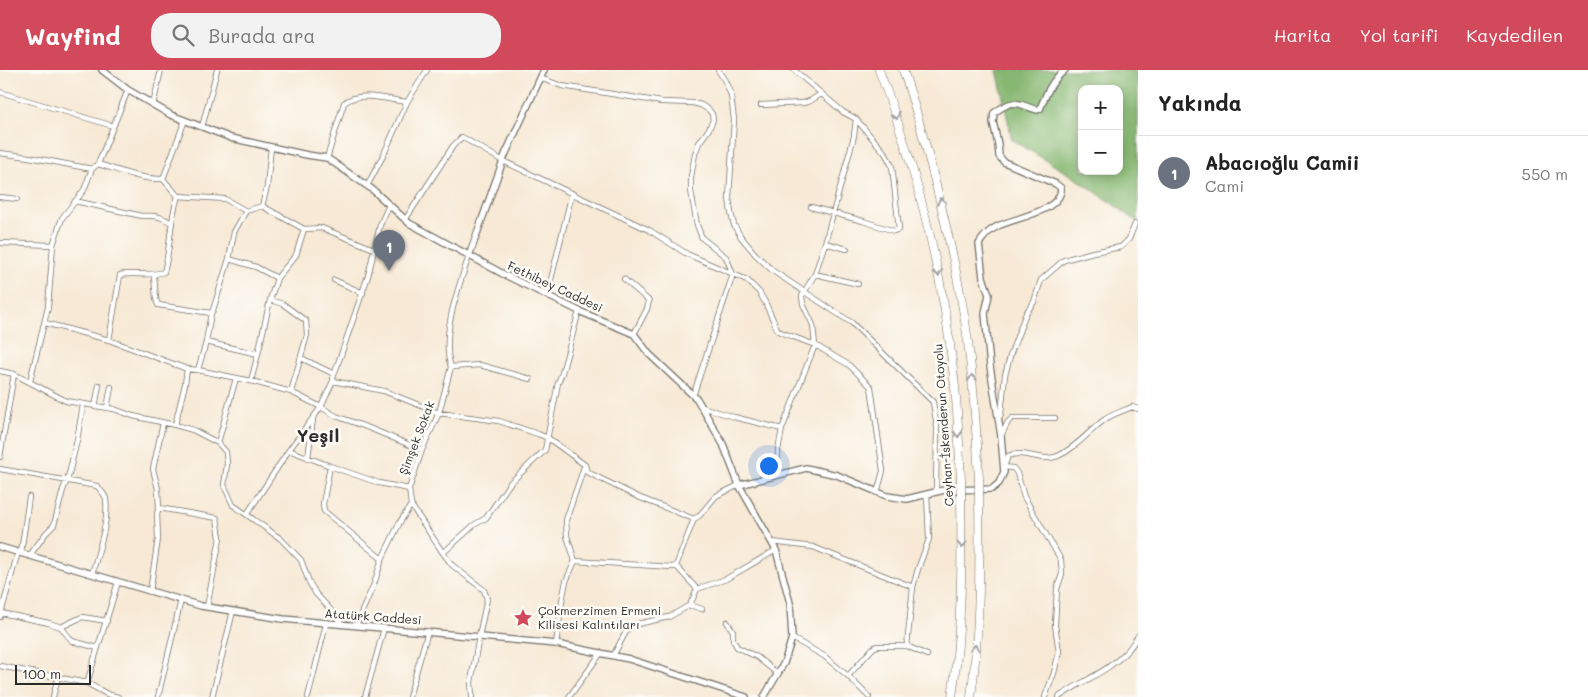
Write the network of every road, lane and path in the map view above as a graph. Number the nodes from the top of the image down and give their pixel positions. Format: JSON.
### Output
{"nodes":[{"id":1,"x":102,"y":70,"type":"edge"},
{"id":2,"x":161,"y":70,"type":"edge"},
{"id":3,"x":217,"y":70,"type":"edge"},
{"id":4,"x":427,"y":70,"type":"edge"},
{"id":5,"x":544,"y":70,"type":"edge"},
{"id":6,"x":718,"y":70,"type":"edge"},
{"id":7,"x":794,"y":70,"type":"edge"},
{"id":8,"x":879,"y":70,"type":"edge"},
{"id":9,"x":903,"y":70,"type":"edge"},
{"id":10,"x":1064,"y":70,"type":"edge"},
{"id":11,"x":540,"y":78,"type":"junction"},
{"id":12,"x":128,"y":90,"type":"junction"},
{"id":13,"x":0,"y":92,"type":"edge"},
{"id":14,"x":821,"y":94,"type":"junction"},
{"id":15,"x":407,"y":102,"type":"junction"},
{"id":16,"x":154,"y":105,"type":"junction"},
{"id":17,"x":761,"y":105,"type":"dead end"},
{"id":18,"x":856,"y":119,"type":"junction"},
{"id":19,"x":185,"y":120,"type":"junction"},
{"id":20,"x":113,"y":126,"type":"junction"},
{"id":21,"x":202,"y":127,"type":"junction"},
{"id":22,"x":271,"y":147,"type":"junction"},
{"id":23,"x":0,"y":153,"type":"edge"},
{"id":24,"x":327,"y":158,"type":"junction"},
{"id":25,"x":503,"y":161,"type":"junction"},
{"id":26,"x":98,"y":164,"type":"junction"},
{"id":27,"x":92,"y":169,"type":"junction"},
{"id":28,"x":163,"y":180,"type":"junction"},
{"id":29,"x":367,"y":186,"type":"junction"},
{"id":30,"x":572,"y":193,"type":"junction"},
{"id":31,"x":178,"y":196,"type":"junction"},
{"id":32,"x":0,"y":197,"type":"edge"},
{"id":33,"x":17,"y":200,"type":"dead end"},
{"id":34,"x":75,"y":201,"type":"junction"},
{"id":35,"x":389,"y":205,"type":"junction"},
{"id":36,"x":262,"y":206,"type":"junction"},
{"id":37,"x":811,"y":207,"type":"dead end"},
{"id":38,"x":246,"y":211,"type":"junction"},
{"id":39,"x":832,"y":213,"type":"junction"},
{"id":40,"x":404,"y":220,"type":"junction"},
{"id":41,"x":170,"y":222,"type":"junction"},
{"id":42,"x":1135,"y":224,"type":"dead end"},
{"id":43,"x":304,"y":229,"type":"junction"},
{"id":44,"x":0,"y":243,"type":"edge"},
{"id":45,"x":825,"y":244,"type":"junction"},
{"id":46,"x":53,"y":245,"type":"junction"},
{"id":47,"x":374,"y":249,"type":"junction"},
{"id":48,"x":847,"y":249,"type":"dead end"},
{"id":49,"x":469,"y":256,"type":"junction"},
{"id":50,"x":229,"y":260,"type":"junction"},
{"id":51,"x":733,"y":274,"type":"junction"},
{"id":52,"x":815,"y":274,"type":"junction"},
{"id":53,"x":154,"y":276,"type":"junction"},
{"id":54,"x":277,"y":278,"type":"junction"},
{"id":55,"x":624,"y":279,"type":"dead end"},
{"id":56,"x":334,"y":280,"type":"dead end"},
{"id":57,"x":858,"y":284,"type":"dead end"},
{"id":58,"x":804,"y":292,"type":"junction"},
{"id":59,"x":363,"y":293,"type":"junction"},
{"id":60,"x":547,"y":296,"type":"junction"},
{"id":61,"x":270,"y":300,"type":"junction"},
{"id":62,"x":579,"y":312,"type":"junction"},
{"id":63,"x":211,"y":313,"type":"junction"},
{"id":64,"x":45,"y":323,"type":"junction"},
{"id":65,"x":634,"y":334,"type":"junction"},
{"id":66,"x":109,"y":340,"type":"junction"},
{"id":67,"x":206,"y":342,"type":"junction"},
{"id":68,"x":815,"y":345,"type":"junction"},
{"id":69,"x":258,"y":354,"type":"junction"},
{"id":70,"x":301,"y":358,"type":"junction"},
{"id":71,"x":451,"y":367,"type":"junction"},
{"id":72,"x":187,"y":370,"type":"junction"},
{"id":73,"x":198,"y":370,"type":"junction"},
{"id":74,"x":0,"y":371,"type":"edge"},
{"id":75,"x":14,"y":374,"type":"junction"},
{"id":76,"x":334,"y":374,"type":"junction"},
{"id":77,"x":236,"y":378,"type":"junction"},
{"id":78,"x":530,"y":378,"type":"dead end"},
{"id":79,"x":30,"y":381,"type":"junction"},
{"id":80,"x":251,"y":381,"type":"junction"},
{"id":81,"x":333,"y":382,"type":"junction"},
{"id":82,"x":99,"y":385,"type":"dead end"},
{"id":83,"x":111,"y":388,"type":"dead end"},
{"id":84,"x":292,"y":392,"type":"junction"},
{"id":85,"x":693,"y":396,"type":"junction"},
{"id":86,"x":83,"y":405,"type":"junction"},
{"id":87,"x":95,"y":407,"type":"junction"},
{"id":88,"x":322,"y":407,"type":"junction"},
{"id":89,"x":106,"y":408,"type":"junction"},
{"id":90,"x":702,"y":408,"type":"junction"},
{"id":91,"x":1138,"y":409,"type":"edge"},
{"id":92,"x":439,"y":413,"type":"junction"},
{"id":93,"x":313,"y":418,"type":"junction"},
{"id":94,"x":1055,"y":418,"type":"dead end"},
{"id":95,"x":998,"y":420,"type":"junction"},
{"id":96,"x":163,"y":423,"type":"junction"},
{"id":97,"x":175,"y":425,"type":"junction"},
{"id":98,"x":782,"y":428,"type":"junction"},
{"id":99,"x":1001,"y":436,"type":"junction"},
{"id":100,"x":548,"y":438,"type":"junction"},
{"id":101,"x":218,"y":443,"type":"junction"},
{"id":102,"x":289,"y":450,"type":"junction"},
{"id":103,"x":422,"y":450,"type":"junction"},
{"id":104,"x":0,"y":457,"type":"edge"},
{"id":105,"x":308,"y":458,"type":"junction"},
{"id":106,"x":330,"y":466,"type":"junction"},
{"id":107,"x":585,"y":466,"type":"junction"},
{"id":108,"x":1004,"y":467,"type":"junction"},
{"id":109,"x":0,"y":469,"type":"edge"},
{"id":110,"x":777,"y":475,"type":"junction"},
{"id":111,"x":66,"y":481,"type":"junction"},
{"id":112,"x":739,"y":484,"type":"junction"},
{"id":113,"x":409,"y":489,"type":"junction"},
{"id":114,"x":936,"y":492,"type":"junction"},
{"id":115,"x":877,"y":493,"type":"junction"},
{"id":116,"x":927,"y":494,"type":"junction"},
{"id":117,"x":28,"y":497,"type":"dead end"},
{"id":118,"x":410,"y":505,"type":"junction"},
{"id":119,"x":159,"y":508,"type":"junction"},
{"id":120,"x":247,"y":514,"type":"junction"},
{"id":121,"x":694,"y":519,"type":"junction"},
{"id":122,"x":772,"y":542,"type":"junction"},
{"id":123,"x":0,"y":547,"type":"edge"},
{"id":124,"x":776,"y":550,"type":"junction"},
{"id":125,"x":19,"y":552,"type":"junction"},
{"id":126,"x":444,"y":553,"type":"junction"},
{"id":127,"x":30,"y":555,"type":"junction"},
{"id":128,"x":382,"y":559,"type":"junction"},
{"id":129,"x":575,"y":561,"type":"junction"},
{"id":130,"x":676,"y":566,"type":"junction"},
{"id":131,"x":92,"y":574,"type":"junction"},
{"id":132,"x":118,"y":582,"type":"junction"},
{"id":133,"x":913,"y":587,"type":"junction"},
{"id":134,"x":697,"y":589,"type":"junction"},
{"id":135,"x":150,"y":592,"type":"junction"},
{"id":136,"x":181,"y":600,"type":"junction"},
{"id":137,"x":690,"y":605,"type":"junction"},
{"id":138,"x":207,"y":607,"type":"junction"},
{"id":139,"x":702,"y":609,"type":"dead end"},
{"id":140,"x":233,"y":611,"type":"junction"},
{"id":141,"x":0,"y":615,"type":"edge"},
{"id":142,"x":107,"y":621,"type":"junction"},
{"id":143,"x":727,"y":622,"type":"dead end"},
{"id":144,"x":326,"y":624,"type":"junction"},
{"id":145,"x":342,"y":624,"type":"junction"},
{"id":146,"x":356,"y":625,"type":"junction"},
{"id":147,"x":61,"y":627,"type":"junction"},
{"id":148,"x":384,"y":628,"type":"junction"},
{"id":149,"x":428,"y":631,"type":"junction"},
{"id":150,"x":479,"y":636,"type":"junction"},
{"id":151,"x":1138,"y":636,"type":"edge"},
{"id":152,"x":792,"y":638,"type":"junction"},
{"id":153,"x":556,"y":644,"type":"junction"},
{"id":154,"x":907,"y":646,"type":"junction"},
{"id":155,"x":98,"y":648,"type":"junction"},
{"id":156,"x":601,"y":653,"type":"junction"},
{"id":157,"x":927,"y":655,"type":"dead end"},
{"id":158,"x":614,"y":656,"type":"junction"},
{"id":159,"x":0,"y":666,"type":"edge"},
{"id":160,"x":778,"y":674,"type":"junction"},
{"id":161,"x":58,"y":676,"type":"junction"},
{"id":162,"x":848,"y":676,"type":"junction"},
{"id":163,"x":86,"y":683,"type":"junction"},
{"id":164,"x":110,"y":696,"type":"edge"},
{"id":165,"x":53,"y":697,"type":"edge"},
{"id":166,"x":118,"y":697,"type":"edge"},
{"id":167,"x":158,"y":697,"type":"edge"},
{"id":168,"x":212,"y":697,"type":"edge"},
{"id":169,"x":308,"y":697,"type":"edge"},
{"id":170,"x":365,"y":697,"type":"edge"},
{"id":171,"x":409,"y":697,"type":"edge"},
{"id":172,"x":472,"y":697,"type":"edge"},
{"id":173,"x":569,"y":697,"type":"edge"},
{"id":174,"x":746,"y":697,"type":"edge"},
{"id":175,"x":764,"y":697,"type":"edge"},
{"id":176,"x":869,"y":697,"type":"edge"},
{"id":177,"x":952,"y":697,"type":"edge"},
{"id":178,"x":970,"y":697,"type":"edge"},
{"id":179,"x":1045,"y":697,"type":"edge"},
{"id":180,"x":1059,"y":697,"type":"edge"}],
"edges":[{"from":1,"to":12,"type":"street","name":"Fethibey Caddesi"},
{"from":2,"to":16,"type":"street"},
{"from":3,"to":21,"type":"street"},
{"from":4,"to":15,"type":"street"},
{"from":5,"to":11,"type":"street"},
{"from":6,"to":58,"type":"street"},
{"from":7,"to":14,"type":"street"},
{"from":8,"to":177,"type":"highway","name":"Ceyhan-İskenderun Otoyolu","one_way":true,"bridge":true},
{"from":178,"to":9,"type":"highway","one_way":true,"bridge":true},
{"from":10,"to":95,"type":"street"},
{"from":11,"to":25,"type":"street"},
{"from":11,"to":51,"type":"street"},
{"from":12,"to":16,"type":"street","name":"Fethibey Caddesi"},
{"from":12,"to":20,"type":"street"},
{"from":13,"to":20,"type":"street"},
{"from":14,"to":17,"type":"street"},
{"from":14,"to":18,"type":"street"},
{"from":15,"to":24,"type":"street"},
{"from":15,"to":29,"type":"street"},
{"from":16,"to":19,"type":"street","name":"Fethibey Caddesi"},
{"from":18,"to":39,"type":"street"},
{"from":18,"to":39,"type":"street"},
{"from":19,"to":21,"type":"street","name":"Fethibey Caddesi"},
{"from":19,"to":28,"type":"street"},
{"from":20,"to":26,"type":"street"},
{"from":21,"to":22,"type":"street","name":"Fethibey Caddesi"},
{"from":22,"to":24,"type":"street","name":"Fethibey Caddesi"},
{"from":22,"to":36,"type":"street"},
{"from":23,"to":27,"type":"street"},
{"from":24,"to":29,"type":"street","name":"Fethibey Caddesi"},
{"from":25,"to":30,"type":"street"},
{"from":25,"to":40,"type":"street"},
{"from":25,"to":49,"type":"street"},
{"from":26,"to":27,"type":"street"},
{"from":26,"to":28,"type":"street"},
{"from":27,"to":34,"type":"street"},
{"from":28,"to":31,"type":"street"},
{"from":29,"to":35,"type":"street","name":"Fethibey Caddesi"},
{"from":30,"to":51,"type":"street"},
{"from":30,"to":60,"type":"street"},
{"from":31,"to":38,"type":"street"},
{"from":31,"to":41,"type":"street"},
{"from":32,"to":33,"type":"street"},
{"from":34,"to":41,"type":"street"},
{"from":34,"to":46,"type":"street"},
{"from":35,"to":40,"type":"street","name":"Fethibey Caddesi"},
{"from":35,"to":47,"type":"street"},
{"from":36,"to":38,"type":"street"},
{"from":36,"to":43,"type":"street"},
{"from":37,"to":39,"type":"street"},
{"from":38,"to":50,"type":"street"},
{"from":39,"to":45,"type":"street"},
{"from":40,"to":49,"type":"street","name":"Fethibey Caddesi"},
{"from":41,"to":53,"type":"street"},
{"from":42,"to":95,"type":"street"},
{"from":43,"to":47,"type":"street"},
{"from":43,"to":54,"type":"street"},
{"from":44,"to":46,"type":"street"},
{"from":45,"to":48,"type":"street"},
{"from":45,"to":52,"type":"street"},
{"from":46,"to":64,"type":"street"},
{"from":47,"to":59,"type":"street"},
{"from":49,"to":60,"type":"street","name":"Fethibey Caddesi"},
{"from":49,"to":71,"type":"street"},
{"from":50,"to":54,"type":"street"},
{"from":50,"to":63,"type":"street"},
{"from":51,"to":68,"type":"street"},
{"from":51,"to":85,"type":"street"},
{"from":52,"to":57,"type":"street"},
{"from":52,"to":58,"type":"street"},
{"from":53,"to":63,"type":"street"},
{"from":53,"to":66,"type":"street"},
{"from":54,"to":61,"type":"street"},
{"from":55,"to":65,"type":"street"},
{"from":56,"to":59,"type":"street"},
{"from":58,"to":68,"type":"street"},
{"from":58,"to":114,"type":"street"},
{"from":59,"to":76,"type":"street"},
{"from":60,"to":62,"type":"street","name":"Fethibey Caddesi"},
{"from":61,"to":69,"type":"street"},
{"from":61,"to":70,"type":"street"},
{"from":62,"to":65,"type":"street","name":"Fethibey Caddesi"},
{"from":62,"to":100,"type":"street"},
{"from":63,"to":67,"type":"street"},
{"from":64,"to":66,"type":"street"},
{"from":64,"to":79,"type":"street"},
{"from":65,"to":85,"type":"street"},
{"from":66,"to":72,"type":"street"},
{"from":67,"to":69,"type":"street"},
{"from":67,"to":73,"type":"street"},
{"from":68,"to":98,"type":"street"},
{"from":68,"to":115,"type":"street"},
{"from":69,"to":80,"type":"street"},
{"from":70,"to":76,"type":"street"},
{"from":70,"to":84,"type":"street"},
{"from":71,"to":78,"type":"street"},
{"from":71,"to":92,"type":"street","name":"Şimşek Sokak"},
{"from":72,"to":73,"type":"street"},
{"from":72,"to":97,"type":"street"},
{"from":73,"to":77,"type":"street"},
{"from":74,"to":75,"type":"street"},
{"from":75,"to":79,"type":"street"},
{"from":75,"to":104,"type":"street"},
{"from":76,"to":81,"type":"street"},
{"from":77,"to":80,"type":"street"},
{"from":77,"to":101,"type":"street"},
{"from":79,"to":86,"type":"street"},
{"from":80,"to":84,"type":"street"},
{"from":81,"to":88,"type":"street"},
{"from":81,"to":92,"type":"street"},
{"from":82,"to":87,"type":"street"},
{"from":83,"to":89,"type":"street"},
{"from":84,"to":88,"type":"street"},
{"from":85,"to":90,"type":"street"},
{"from":86,"to":87,"type":"street"},
{"from":86,"to":111,"type":"street"},
{"from":87,"to":89,"type":"street"},
{"from":88,"to":93,"type":"street"},
{"from":88,"to":103,"type":"street"},
{"from":89,"to":96,"type":"street"},
{"from":90,"to":98,"type":"street"},
{"from":90,"to":112,"type":"street"},
{"from":91,"to":108,"type":"street"},
{"from":92,"to":100,"type":"street"},
{"from":92,"to":103,"type":"street","name":"Şimşek Sokak"},
{"from":93,"to":102,"type":"street"},
{"from":93,"to":105,"type":"street"},
{"from":94,"to":99,"type":"street"},
{"from":95,"to":99,"type":"street"},
{"from":96,"to":97,"type":"street"},
{"from":96,"to":119,"type":"street"},
{"from":97,"to":101,"type":"street"},
{"from":98,"to":110,"type":"street"},
{"from":99,"to":108,"type":"street"},
{"from":100,"to":107,"type":"street"},
{"from":100,"to":126,"type":"street"},
{"from":101,"to":120,"type":"street"},
{"from":102,"to":105,"type":"street"},
{"from":102,"to":120,"type":"street"},
{"from":103,"to":113,"type":"street","name":"Şimşek Sokak"},
{"from":105,"to":106,"type":"street"},
{"from":106,"to":113,"type":"street"},
{"from":106,"to":128,"type":"street"},
{"from":107,"to":121,"type":"street"},
{"from":107,"to":129,"type":"street"},
{"from":108,"to":114,"type":"street"},
{"from":108,"to":179,"type":"street"},
{"from":109,"to":111,"type":"street"},
{"from":110,"to":112,"type":"street"},
{"from":110,"to":115,"type":"street"},
{"from":111,"to":127,"type":"street"},
{"from":111,"to":131,"type":"street"},
{"from":112,"to":121,"type":"street"},
{"from":112,"to":122,"type":"street"},
{"from":113,"to":118,"type":"street","name":"Şimşek Sokak"},
{"from":114,"to":116,"type":"street"},
{"from":115,"to":116,"type":"street"},
{"from":116,"to":133,"type":"street"},
{"from":117,"to":125,"type":"street"},
{"from":118,"to":126,"type":"street"},
{"from":118,"to":128,"type":"street"},
{"from":119,"to":135,"type":"street"},
{"from":119,"to":138,"type":"street"},
{"from":120,"to":145,"type":"street"},
{"from":121,"to":130,"type":"street"},
{"from":122,"to":124,"type":"street"},
{"from":122,"to":133,"type":"street"},
{"from":123,"to":125,"type":"street","name":"Atatürk Caddesi"},
{"from":124,"to":134,"type":"street"},
{"from":124,"to":152,"type":"street"},
{"from":125,"to":127,"type":"street","name":"Atatürk Caddesi"},
{"from":125,"to":141,"type":"street"},
{"from":126,"to":150,"type":"street"},
{"from":127,"to":131,"type":"street","name":"Atatürk Caddesi"},
{"from":128,"to":146,"type":"street"},
{"from":129,"to":130,"type":"street"},
{"from":129,"to":153,"type":"street"},
{"from":130,"to":134,"type":"street"},
{"from":131,"to":132,"type":"street","name":"Atatürk Caddesi"},
{"from":132,"to":135,"type":"street","name":"Atatürk Caddesi"},
{"from":132,"to":142,"type":"street"},
{"from":133,"to":154,"type":"street"},
{"from":134,"to":137,"type":"street"},
{"from":135,"to":136,"type":"street","name":"Atatürk Caddesi"},
{"from":136,"to":138,"type":"street","name":"Atatürk Caddesi"},
{"from":136,"to":167,"type":"street"},
{"from":137,"to":139,"type":"street"},
{"from":137,"to":158,"type":"street"},
{"from":138,"to":140,"type":"street","name":"Atatürk Caddesi"},
{"from":140,"to":144,"type":"street","name":"Atatürk Caddesi"},
{"from":140,"to":168,"type":"street"},
{"from":141,"to":147,"type":"street"},
{"from":142,"to":147,"type":"street"},
{"from":142,"to":155,"type":"street"},
{"from":143,"to":160,"type":"street"},
{"from":144,"to":145,"type":"street","name":"Atatürk Caddesi"},
{"from":144,"to":169,"type":"street"},
{"from":145,"to":146,"type":"street","name":"Atatürk Caddesi"},
{"from":146,"to":148,"type":"street","name":"Atatürk Caddesi"},
{"from":147,"to":155,"type":"street"},
{"from":148,"to":149,"type":"street","name":"Atatürk Caddesi"},
{"from":148,"to":170,"type":"street"},
{"from":149,"to":150,"type":"street","name":"Atatürk Caddesi"},
{"from":149,"to":171,"type":"street"},
{"from":150,"to":153,"type":"street","name":"Atatürk Caddesi"},
{"from":150,"to":172,"type":"street"},
{"from":151,"to":180,"type":"street"},
{"from":152,"to":160,"type":"street"},
{"from":152,"to":162,"type":"street"},
{"from":153,"to":156,"type":"street","name":"Atatürk Caddesi"},
{"from":154,"to":157,"type":"street"},
{"from":154,"to":162,"type":"street"},
{"from":155,"to":163,"type":"street"},
{"from":156,"to":158,"type":"street","name":"Atatürk Caddesi"},
{"from":156,"to":173,"type":"street"},
{"from":158,"to":174,"type":"street","name":"Atatürk Caddesi"},
{"from":159,"to":161,"type":"street"},
{"from":160,"to":175,"type":"street"},
{"from":161,"to":163,"type":"street"},
{"from":161,"to":165,"type":"street"},
{"from":162,"to":176,"type":"street"},
{"from":163,"to":164,"type":"street"},
{"from":164,"to":166,"type":"street"}]}
